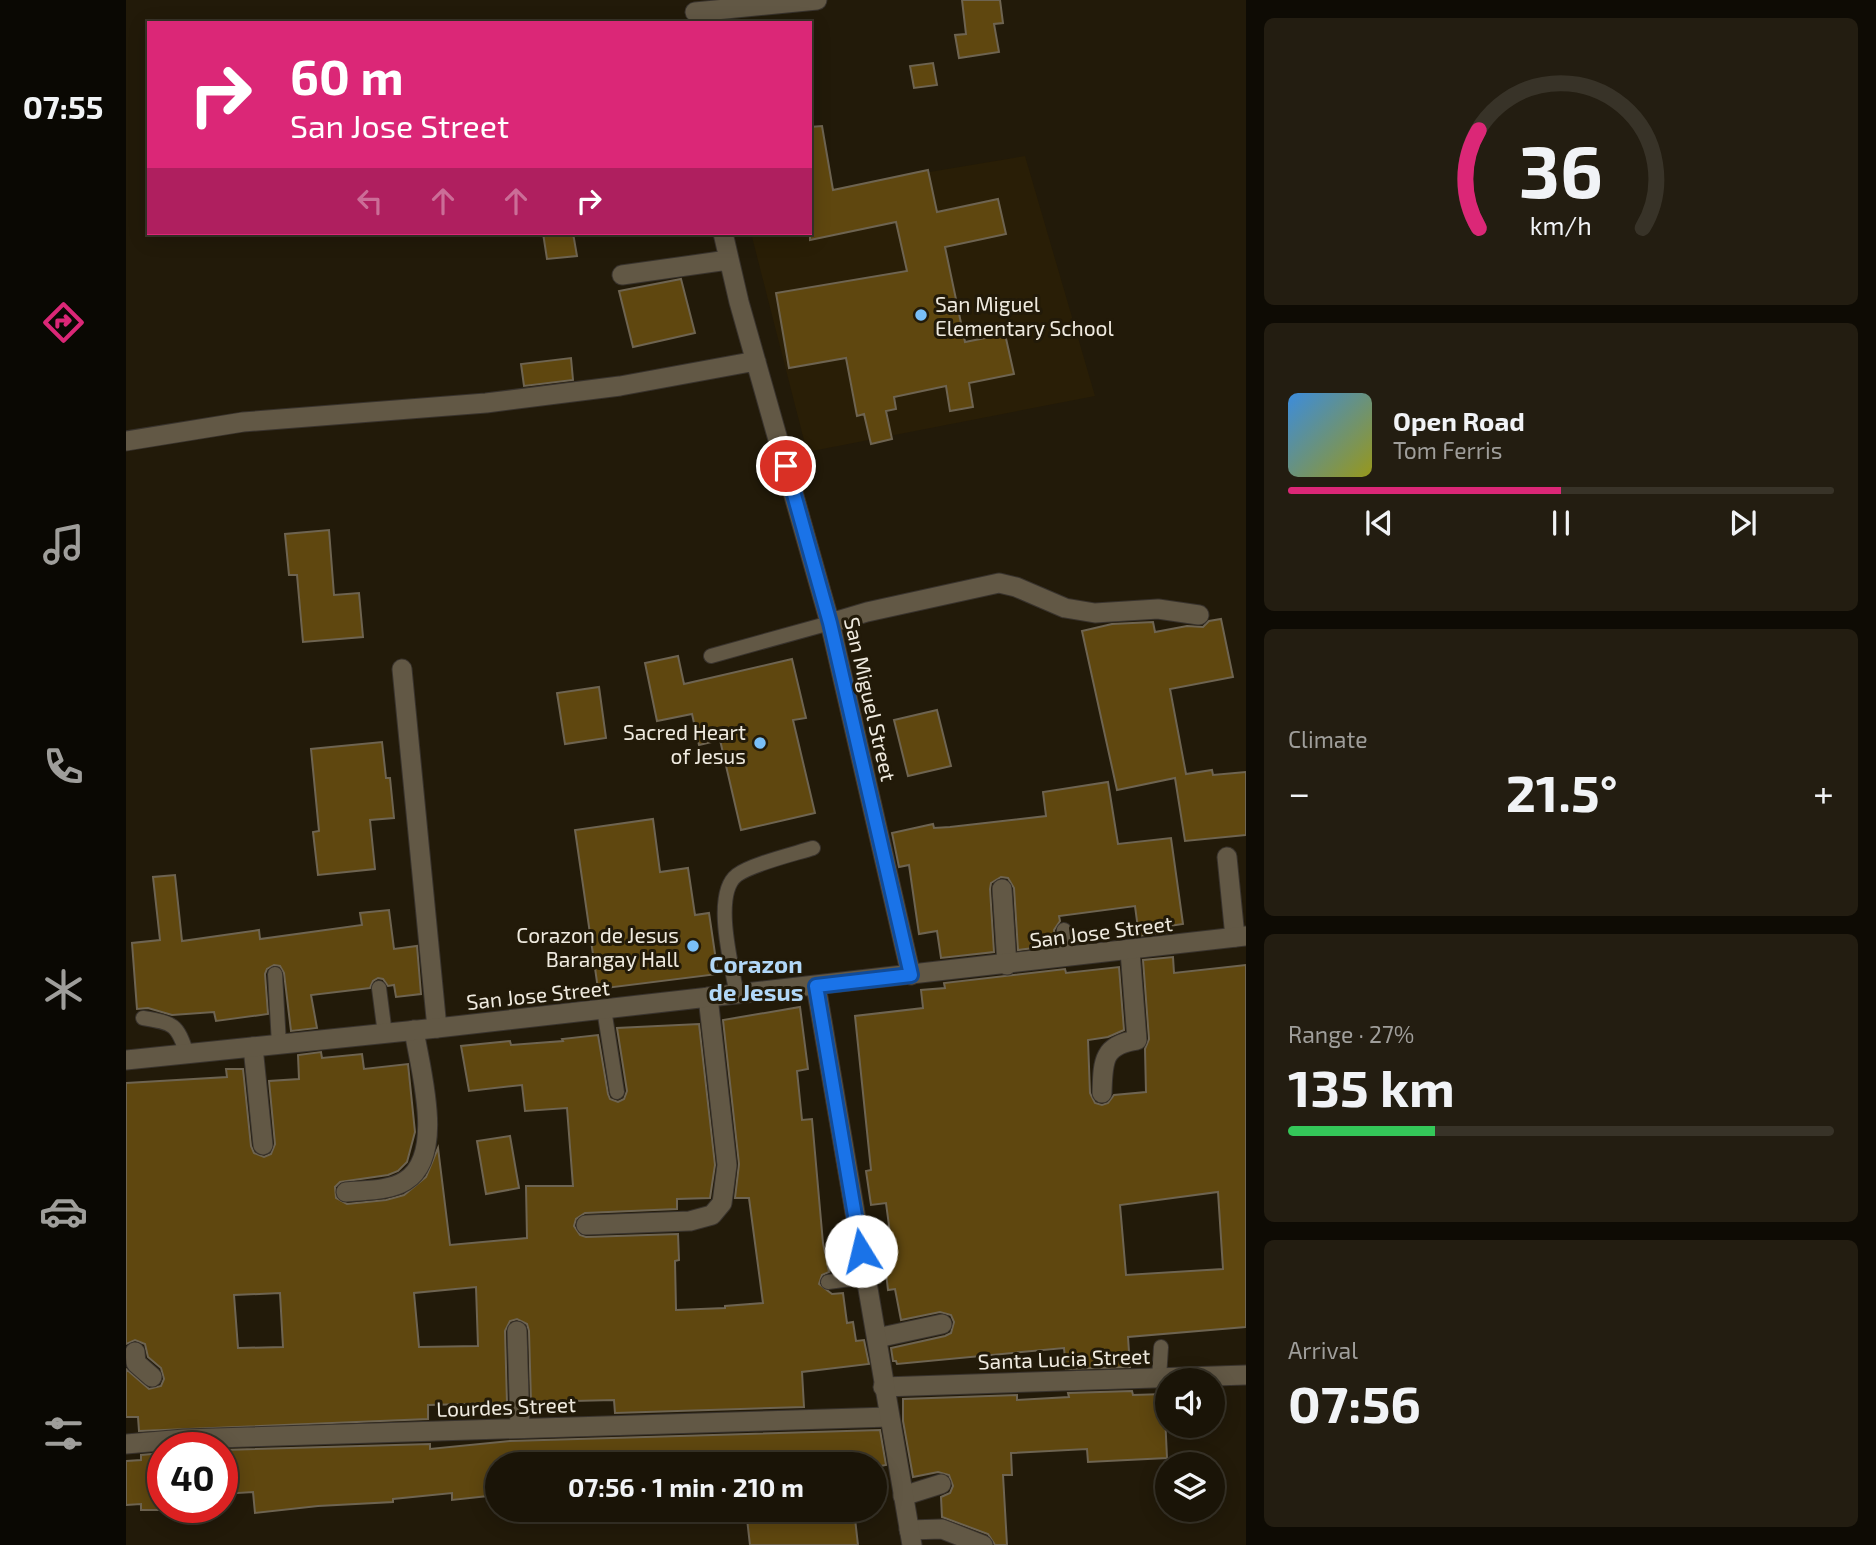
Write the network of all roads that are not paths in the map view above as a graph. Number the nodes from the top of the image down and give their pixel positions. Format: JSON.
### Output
{"nodes":[{"id":1,"x":817,"y":0,"type":"edge"},
{"id":2,"x":695,"y":12,"type":"edge"},
{"id":3,"x":723,"y":235,"type":"edge"},
{"id":4,"x":728,"y":260,"type":"junction"},
{"id":5,"x":622,"y":275,"type":"dead end"},
{"id":6,"x":756,"y":361,"type":"junction"},
{"id":7,"x":126,"y":441,"type":"edge"},
{"id":8,"x":1199,"y":615,"type":"dead end"},
{"id":9,"x":830,"y":623,"type":"junction"},
{"id":10,"x":711,"y":656,"type":"dead end"},
{"id":11,"x":402,"y":669,"type":"dead end"},
{"id":12,"x":813,"y":848,"type":"dead end"},
{"id":13,"x":1227,"y":858,"type":"dead end"},
{"id":14,"x":1002,"y":889,"type":"dead end"},
{"id":15,"x":1064,"y":930,"type":"dead end"},
{"id":16,"x":1241,"y":936,"type":"edge"},
{"id":17,"x":1130,"y":951,"type":"junction"},
{"id":18,"x":1067,"y":958,"type":"junction"},
{"id":19,"x":1007,"y":965,"type":"junction"},
{"id":20,"x":275,"y":974,"type":"dead end"},
{"id":21,"x":911,"y":975,"type":"junction"},
{"id":22,"x":816,"y":986,"type":"junction"},
{"id":23,"x":379,"y":988,"type":"dead end"},
{"id":24,"x":737,"y":995,"type":"junction"},
{"id":25,"x":708,"y":997,"type":"junction"},
{"id":26,"x":604,"y":1009,"type":"junction"},
{"id":27,"x":143,"y":1018,"type":"dead end"},
{"id":28,"x":437,"y":1028,"type":"junction"},
{"id":29,"x":414,"y":1030,"type":"junction"},
{"id":30,"x":385,"y":1034,"type":"junction"},
{"id":31,"x":279,"y":1044,"type":"junction"},
{"id":32,"x":253,"y":1047,"type":"junction"},
{"id":33,"x":187,"y":1054,"type":"junction"},
{"id":34,"x":126,"y":1060,"type":"edge"},
{"id":35,"x":617,"y":1092,"type":"dead end"},
{"id":36,"x":1102,"y":1093,"type":"dead end"},
{"id":37,"x":263,"y":1145,"type":"dead end"},
{"id":38,"x":346,"y":1192,"type":"dead end"},
{"id":39,"x":586,"y":1225,"type":"dead end"},
{"id":40,"x":865,"y":1277,"type":"junction"},
{"id":41,"x":828,"y":1282,"type":"dead end"},
{"id":42,"x":942,"y":1324,"type":"dead end"},
{"id":43,"x":517,"y":1331,"type":"dead end"},
{"id":44,"x":877,"y":1338,"type":"junction"},
{"id":45,"x":1161,"y":1348,"type":"dead end"},
{"id":46,"x":134,"y":1349,"type":"edge"},
{"id":47,"x":1160,"y":1368,"type":"edge"},
{"id":48,"x":1246,"y":1375,"type":"edge"},
{"id":49,"x":1225,"y":1376,"type":"edge"},
{"id":50,"x":152,"y":1377,"type":"dead end"},
{"id":51,"x":1155,"y":1378,"type":"edge"},
{"id":52,"x":883,"y":1387,"type":"junction"},
{"id":53,"x":889,"y":1417,"type":"junction"},
{"id":54,"x":520,"y":1428,"type":"junction"},
{"id":55,"x":126,"y":1444,"type":"edge"},
{"id":56,"x":941,"y":1484,"type":"dead end"},
{"id":57,"x":903,"y":1496,"type":"junction"},
{"id":58,"x":910,"y":1537,"type":"edge"},
{"id":59,"x":982,"y":1545,"type":"edge"}],
"edges":[{"from":1,"to":2,"type":"street"},
{"from":3,"to":4,"type":"street","name":"San Miguel Street"},
{"from":4,"to":5,"type":"street"},
{"from":4,"to":6,"type":"street","name":"San Miguel Street"},
{"from":6,"to":7,"type":"street"},
{"from":6,"to":9,"type":"street","name":"San Miguel Street"},
{"from":8,"to":9,"type":"street"},
{"from":9,"to":10,"type":"lane"},
{"from":9,"to":21,"type":"street","name":"San Miguel Street"},
{"from":11,"to":28,"type":"street"},
{"from":12,"to":24,"type":"lane"},
{"from":13,"to":16,"type":"street"},
{"from":14,"to":19,"type":"street"},
{"from":15,"to":18,"type":"lane"},
{"from":16,"to":17,"type":"street","name":"San Jose Street"},
{"from":17,"to":18,"type":"street","name":"San Jose Street"},
{"from":17,"to":36,"type":"street"},
{"from":18,"to":19,"type":"street","name":"San Jose Street"},
{"from":19,"to":21,"type":"street","name":"San Jose Street"},
{"from":20,"to":31,"type":"lane"},
{"from":21,"to":22,"type":"street","name":"San Jose Street"},
{"from":22,"to":24,"type":"street","name":"San Jose Street"},
{"from":22,"to":40,"type":"street"},
{"from":23,"to":30,"type":"lane"},
{"from":24,"to":25,"type":"street","name":"San Jose Street"},
{"from":25,"to":26,"type":"street","name":"San Jose Street"},
{"from":25,"to":39,"type":"street"},
{"from":26,"to":28,"type":"street","name":"San Jose Street"},
{"from":26,"to":35,"type":"lane"},
{"from":27,"to":33,"type":"lane"},
{"from":28,"to":29,"type":"street","name":"San Jose Street"},
{"from":29,"to":30,"type":"street","name":"San Jose Street"},
{"from":29,"to":38,"type":"street"},
{"from":30,"to":31,"type":"street","name":"San Jose Street"},
{"from":31,"to":32,"type":"street","name":"San Jose Street"},
{"from":32,"to":33,"type":"street","name":"San Jose Street"},
{"from":32,"to":37,"type":"street"},
{"from":33,"to":34,"type":"street","name":"San Jose Street"},
{"from":40,"to":41,"type":"lane"},
{"from":40,"to":44,"type":"street"},
{"from":42,"to":44,"type":"street"},
{"from":43,"to":54,"type":"street"},
{"from":44,"to":52,"type":"street"},
{"from":45,"to":47,"type":"lane"},
{"from":46,"to":50,"type":"street"},
{"from":48,"to":49,"type":"street","name":"Santa Lucia Street"},
{"from":51,"to":52,"type":"street","name":"Santa Lucia Street"},
{"from":52,"to":53,"type":"street"},
{"from":53,"to":54,"type":"street","name":"Lourdes Street"},
{"from":53,"to":57,"type":"street"},
{"from":54,"to":55,"type":"street","name":"Lourdes Street"},
{"from":56,"to":57,"type":"street"},
{"from":57,"to":58,"type":"street"},
{"from":58,"to":59,"type":"street"}]}
